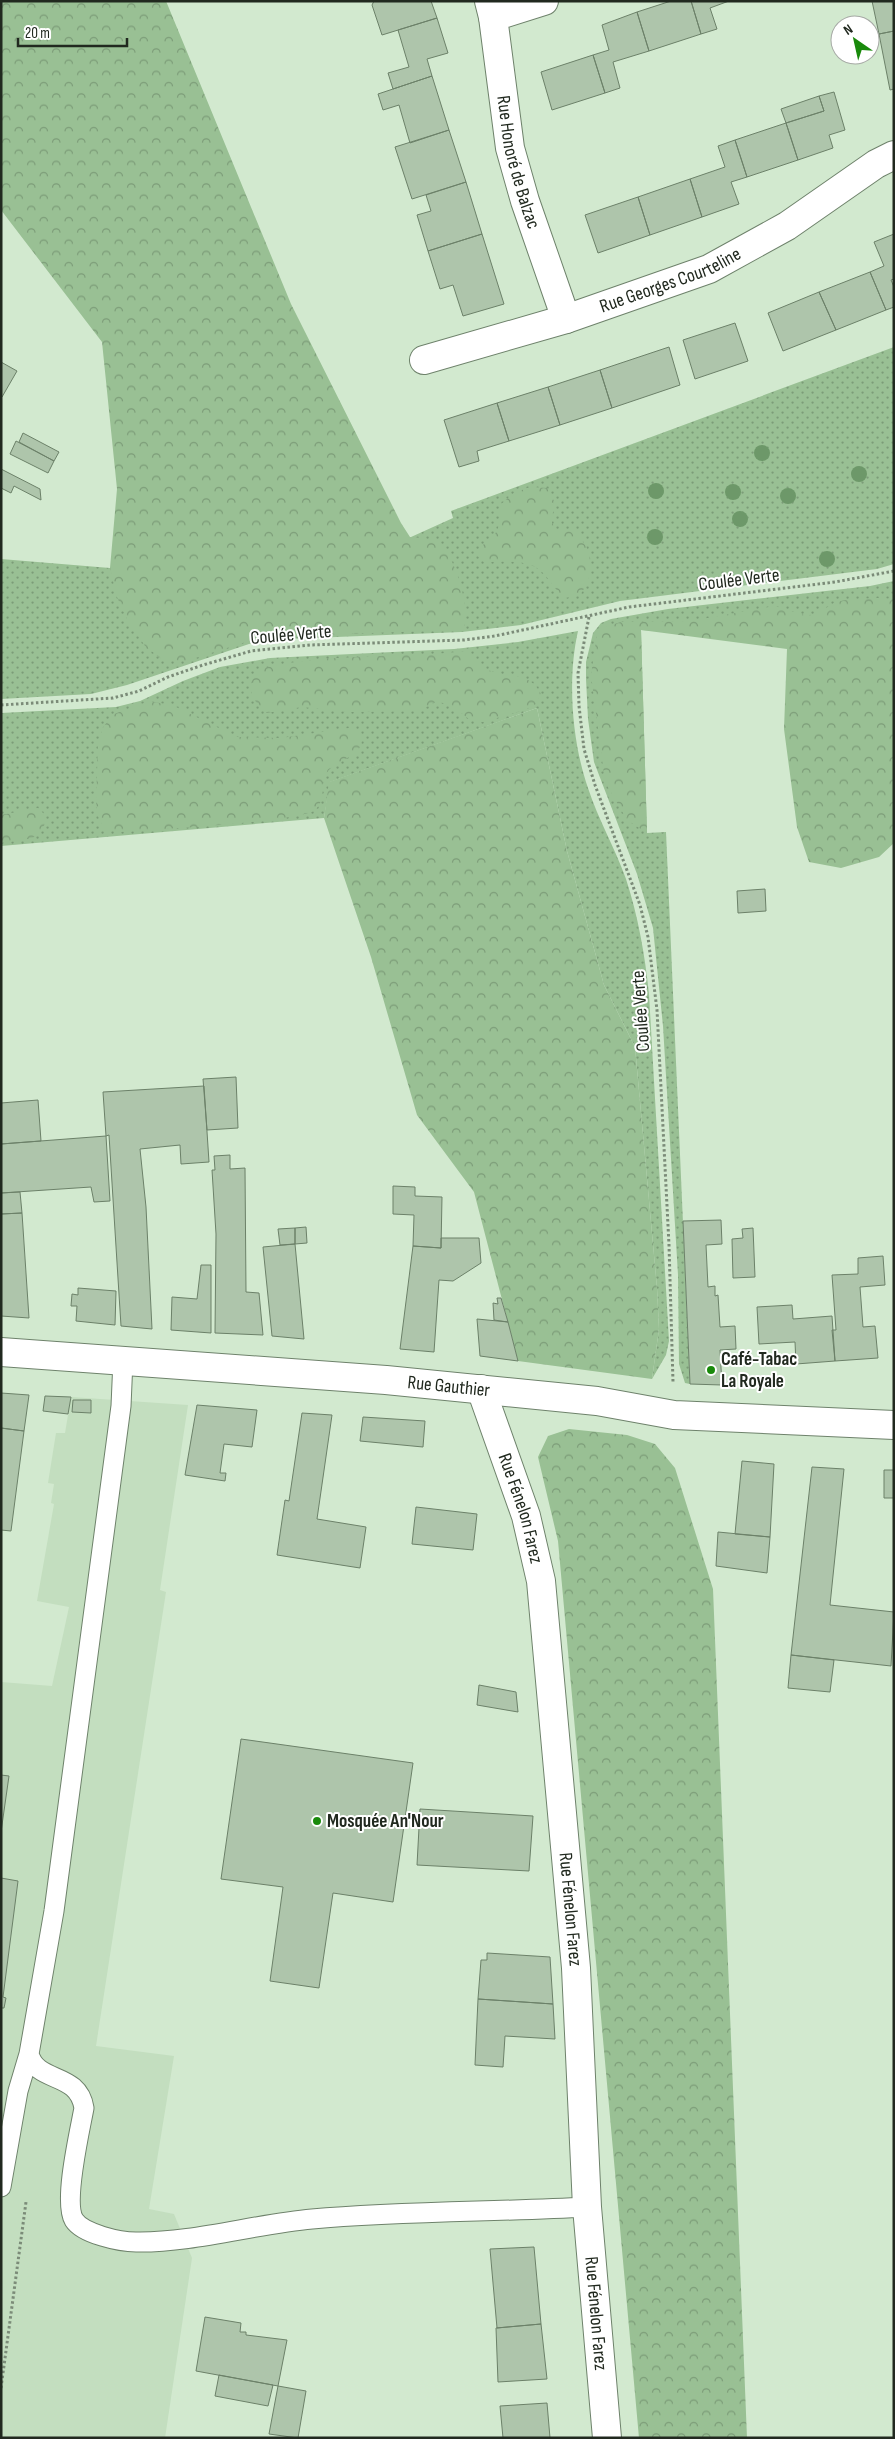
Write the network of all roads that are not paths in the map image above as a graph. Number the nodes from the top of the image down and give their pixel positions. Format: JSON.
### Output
{"nodes":[{"id":1,"x":544,"y":1,"type":"edge"},
{"id":2,"x":491,"y":9,"type":"edge"},
{"id":3,"x":894,"y":155,"type":"edge"},
{"id":4,"x":566,"y":319,"type":"junction"},
{"id":5,"x":424,"y":360,"type":"dead end"},
{"id":6,"x":1,"y":1352,"type":"edge"},
{"id":7,"x":123,"y":1360,"type":"junction"},
{"id":8,"x":481,"y":1390,"type":"junction"},
{"id":9,"x":894,"y":1426,"type":"edge"},
{"id":10,"x":29,"y":2054,"type":"junction"},
{"id":11,"x":7,"y":2121,"type":"edge"},
{"id":12,"x":1,"y":2187,"type":"edge"},
{"id":13,"x":587,"y":2207,"type":"junction"},
{"id":14,"x":607,"y":2438,"type":"edge"}],
"edges":[{"from":1,"to":2,"type":"street"},
{"from":2,"to":4,"type":"street","name":"Rue Honoré de Balzac"},
{"from":3,"to":4,"type":"street","name":"Rue Georges Courteline"},
{"from":4,"to":5,"type":"street","name":"Rue Georges Courteline"},
{"from":6,"to":7,"type":"street","name":"Rue Gauthier"},
{"from":7,"to":8,"type":"street","name":"Rue Gauthier"},
{"from":7,"to":10,"type":"lane"},
{"from":8,"to":9,"type":"street","name":"Rue Gauthier"},
{"from":8,"to":13,"type":"street","name":"Rue Fénelon Farez"},
{"from":10,"to":11,"type":"lane"},
{"from":10,"to":13,"type":"lane"},
{"from":11,"to":12,"type":"lane"},
{"from":13,"to":14,"type":"street","name":"Rue Fénelon Farez"}]}
